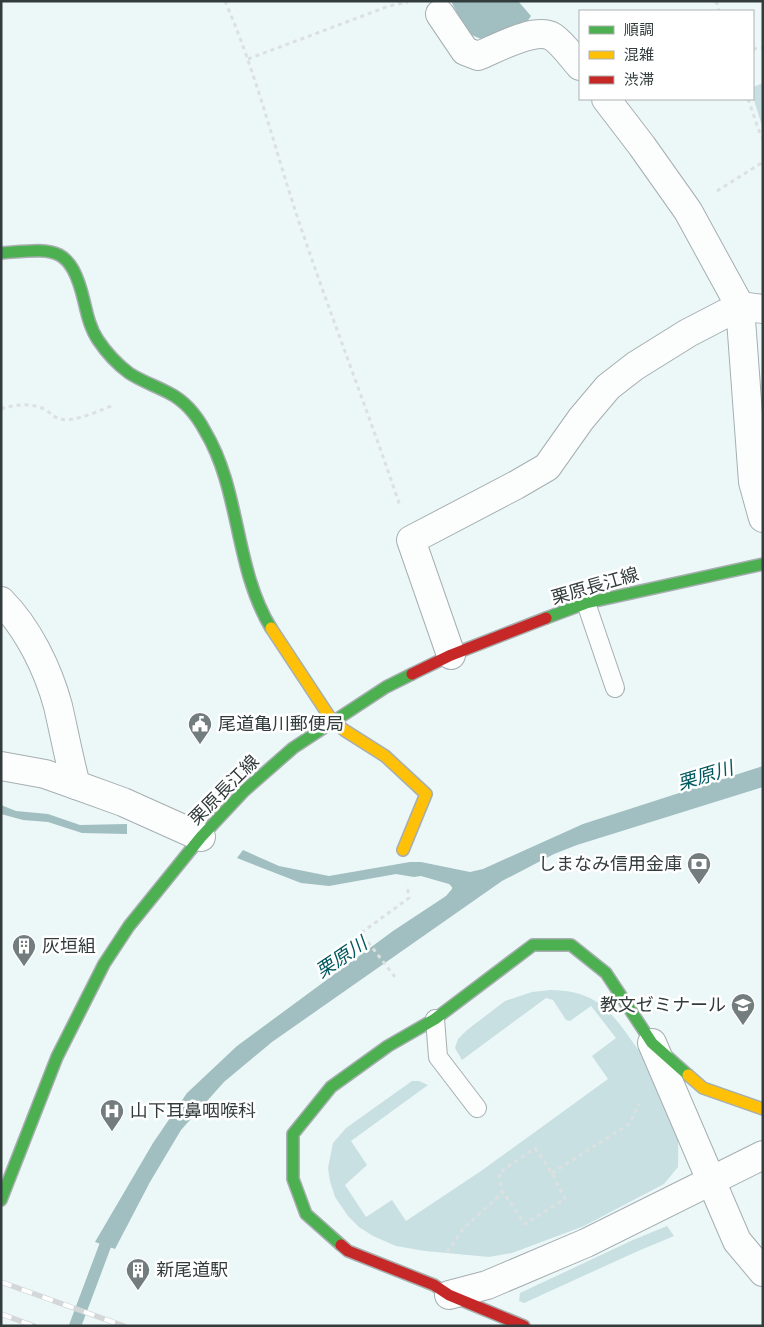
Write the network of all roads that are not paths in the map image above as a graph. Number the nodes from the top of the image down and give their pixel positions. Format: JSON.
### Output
{"nodes":[{"id":1,"x":440,"y":14,"type":"road end"},
{"id":2,"x":579,"y":65,"type":"edge"},
{"id":3,"x":607,"y":100,"type":"edge"},
{"id":4,"x":1,"y":253,"type":"edge"},
{"id":5,"x":751,"y":308,"type":"edge"},
{"id":6,"x":763,"y":518,"type":"edge"},
{"id":7,"x":763,"y":564,"type":"edge"},
{"id":8,"x":1,"y":601,"type":"edge"},
{"id":9,"x":586,"y":603,"type":"junction"},
{"id":10,"x":450,"y":654,"type":"junction"},
{"id":11,"x":615,"y":688,"type":"dead end"},
{"id":12,"x":333,"y":722,"type":"junction"},
{"id":13,"x":1,"y":766,"type":"edge"},
{"id":14,"x":76,"y":785,"type":"junction"},
{"id":15,"x":201,"y":837,"type":"junction"},
{"id":16,"x":403,"y":850,"type":"dead end"},
{"id":17,"x":435,"y":1019,"type":"junction"},
{"id":18,"x":408,"y":1034,"type":"junction"},
{"id":19,"x":652,"y":1043,"type":"junction"},
{"id":20,"x":438,"y":1056,"type":"junction"},
{"id":21,"x":477,"y":1108,"type":"dead end"},
{"id":22,"x":763,"y":1109,"type":"edge"},
{"id":23,"x":763,"y":1155,"type":"edge"},
{"id":24,"x":713,"y":1181,"type":"junction"},
{"id":25,"x":3,"y":1187,"type":"edge"},
{"id":26,"x":763,"y":1272,"type":"edge"},
{"id":27,"x":449,"y":1296,"type":"junction"},
{"id":28,"x":524,"y":1326,"type":"edge"}],
"edges":[{"from":1,"to":2,"type":"street"},
{"from":3,"to":5,"type":"street"},
{"from":4,"to":12,"type":"street"},
{"from":5,"to":6,"type":"street"},
{"from":5,"to":10,"type":"street"},
{"from":7,"to":9,"type":"street","name":"栗原長江線"},
{"from":8,"to":14,"type":"street"},
{"from":9,"to":10,"type":"street","name":"栗原長江線"},
{"from":9,"to":11,"type":"lane"},
{"from":10,"to":12,"type":"street","name":"栗原長江線"},
{"from":12,"to":15,"type":"street","name":"栗原長江線"},
{"from":12,"to":16,"type":"street"},
{"from":13,"to":14,"type":"street"},
{"from":14,"to":15,"type":"street"},
{"from":15,"to":25,"type":"street","name":"栗原長江線"},
{"from":17,"to":18,"type":"street"},
{"from":17,"to":19,"type":"street"},
{"from":17,"to":20,"type":"lane"},
{"from":18,"to":20,"type":"lane"},
{"from":18,"to":27,"type":"street"},
{"from":19,"to":22,"type":"street"},
{"from":19,"to":24,"type":"street"},
{"from":20,"to":21,"type":"lane"},
{"from":23,"to":24,"type":"street"},
{"from":24,"to":26,"type":"street"},
{"from":24,"to":27,"type":"street"},
{"from":27,"to":28,"type":"street"}]}
